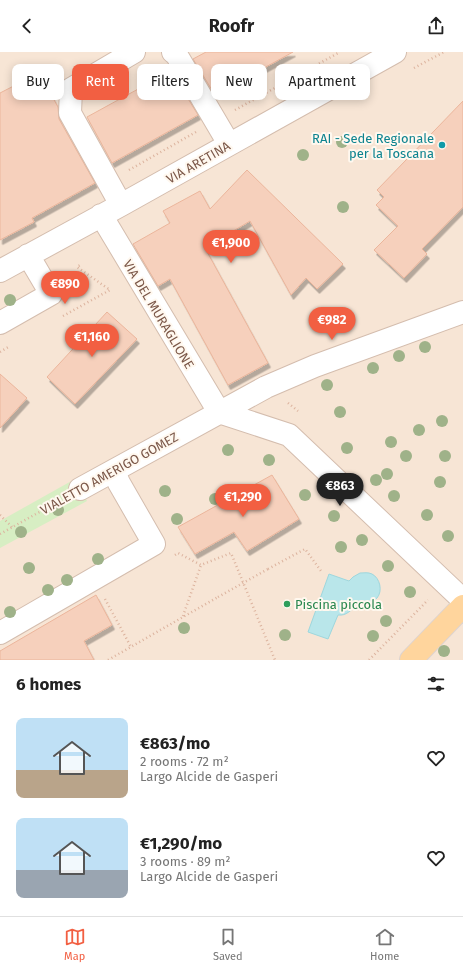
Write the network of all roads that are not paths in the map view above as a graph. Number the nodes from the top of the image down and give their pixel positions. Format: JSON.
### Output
{"nodes":[{"id":1,"x":134,"y":52,"type":"edge"},
{"id":2,"x":173,"y":52,"type":"edge"},
{"id":3,"x":395,"y":52,"type":"edge"},
{"id":4,"x":229,"y":144,"type":"junction"},
{"id":5,"x":121,"y":205,"type":"junction"},
{"id":6,"x":101,"y":215,"type":"junction"},
{"id":7,"x":28,"y":255,"type":"junction"},
{"id":8,"x":0,"y":271,"type":"edge"},
{"id":9,"x":463,"y":312,"type":"edge"},
{"id":10,"x":0,"y":323,"type":"edge"},
{"id":11,"x":219,"y":412,"type":"junction"},
{"id":12,"x":114,"y":470,"type":"junction"},
{"id":13,"x":80,"y":489,"type":"road end"},
{"id":14,"x":463,"y":600,"type":"edge"},
{"id":15,"x":463,"y":606,"type":"edge"},
{"id":16,"x":0,"y":633,"type":"edge"},
{"id":17,"x":411,"y":660,"type":"edge"}],
"edges":[{"from":1,"to":5,"type":"street"},
{"from":2,"to":4,"type":"street"},
{"from":3,"to":4,"type":"street","name":"VIA ARETINA"},
{"from":4,"to":5,"type":"street","name":"VIA ARETINA"},
{"from":5,"to":6,"type":"street","name":"VIA ARETINA"},
{"from":6,"to":7,"type":"street","name":"VIA ARETINA"},
{"from":6,"to":11,"type":"street","name":"VIA DEL MURAGLIONE"},
{"from":7,"to":8,"type":"street","name":"VIA ARETINA"},
{"from":7,"to":10,"type":"street"},
{"from":9,"to":11,"type":"street","name":"VIALETTO AMERIGO GOMEZ"},
{"from":11,"to":12,"type":"street","name":"VIALETTO AMERIGO GOMEZ"},
{"from":11,"to":14,"type":"street"},
{"from":12,"to":13,"type":"street","name":"VIALETTO AMERIGO GOMEZ"},
{"from":12,"to":16,"type":"street"},
{"from":15,"to":17,"type":"main road"}]}
